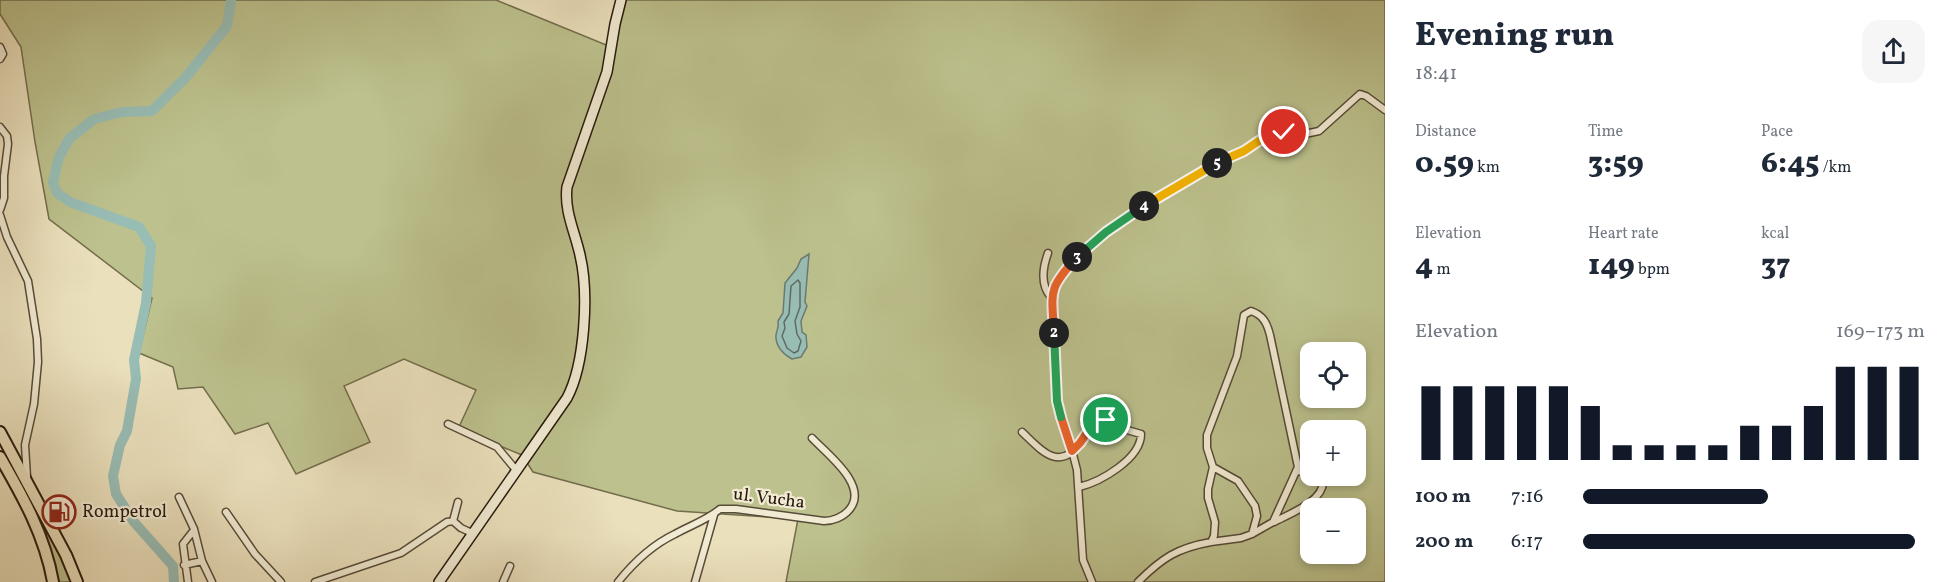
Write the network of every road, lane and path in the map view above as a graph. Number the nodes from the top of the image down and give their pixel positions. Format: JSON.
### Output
{"nodes":[{"id":1,"x":621,"y":0,"type":"edge"},
{"id":2,"x":0,"y":46,"type":"edge"},
{"id":3,"x":0,"y":59,"type":"edge"},
{"id":4,"x":1385,"y":110,"type":"edge"},
{"id":5,"x":0,"y":127,"type":"edge"},
{"id":6,"x":0,"y":210,"type":"edge"},
{"id":7,"x":0,"y":215,"type":"edge"},
{"id":8,"x":1048,"y":253,"type":"dead end"},
{"id":9,"x":1051,"y":297,"type":"junction"},
{"id":10,"x":448,"y":424,"type":"dead end"},
{"id":11,"x":1022,"y":432,"type":"dead end"},
{"id":12,"x":1,"y":437,"type":"edge"},
{"id":13,"x":812,"y":438,"type":"dead end"},
{"id":14,"x":1072,"y":451,"type":"junction"},
{"id":15,"x":0,"y":457,"type":"edge"},
{"id":16,"x":1213,"y":467,"type":"junction"},
{"id":17,"x":516,"y":470,"type":"junction"},
{"id":18,"x":1296,"y":471,"type":"junction"},
{"id":19,"x":1300,"y":472,"type":"edge"},
{"id":20,"x":28,"y":483,"type":"junction"},
{"id":21,"x":1323,"y":486,"type":"edge"},
{"id":22,"x":1079,"y":487,"type":"junction"},
{"id":23,"x":179,"y":497,"type":"dead end"},
{"id":24,"x":458,"y":502,"type":"dead end"},
{"id":25,"x":226,"y":512,"type":"dead end"},
{"id":26,"x":714,"y":515,"type":"junction"},
{"id":27,"x":453,"y":521,"type":"junction"},
{"id":28,"x":1274,"y":522,"type":"junction"},
{"id":29,"x":194,"y":530,"type":"junction"},
{"id":30,"x":472,"y":533,"type":"junction"},
{"id":31,"x":1252,"y":534,"type":"junction"},
{"id":32,"x":1211,"y":542,"type":"junction"},
{"id":33,"x":202,"y":561,"type":"junction"},
{"id":34,"x":184,"y":565,"type":"junction"},
{"id":35,"x":510,"y":566,"type":"dead end"},
{"id":36,"x":53,"y":582,"type":"edge"},
{"id":37,"x":78,"y":582,"type":"edge"},
{"id":38,"x":188,"y":582,"type":"edge"},
{"id":39,"x":212,"y":582,"type":"edge"},
{"id":40,"x":281,"y":582,"type":"edge"},
{"id":41,"x":315,"y":582,"type":"edge"},
{"id":42,"x":439,"y":582,"type":"edge"},
{"id":43,"x":503,"y":582,"type":"edge"},
{"id":44,"x":618,"y":582,"type":"edge"},
{"id":45,"x":695,"y":582,"type":"edge"},
{"id":46,"x":1092,"y":582,"type":"edge"},
{"id":47,"x":1138,"y":582,"type":"edge"}],
"edges":[{"from":1,"to":17,"type":"street"},
{"from":2,"to":3,"type":"street"},
{"from":4,"to":9,"type":"street"},
{"from":5,"to":6,"type":"street"},
{"from":7,"to":20,"type":"street"},
{"from":8,"to":9,"type":"street"},
{"from":9,"to":14,"type":"street"},
{"from":10,"to":17,"type":"street"},
{"from":11,"to":14,"type":"street"},
{"from":12,"to":20,"type":"main road"},
{"from":13,"to":26,"type":"street","name":"ul. Vucha"},
{"from":14,"to":22,"type":"street"},
{"from":14,"to":22,"type":"street"},
{"from":15,"to":36,"type":"main road"},
{"from":16,"to":18,"type":"street"},
{"from":16,"to":31,"type":"street"},
{"from":16,"to":32,"type":"street"},
{"from":17,"to":30,"type":"street"},
{"from":18,"to":19,"type":"street"},
{"from":18,"to":28,"type":"street"},
{"from":20,"to":37,"type":"main road"},
{"from":21,"to":28,"type":"street"},
{"from":22,"to":46,"type":"street"},
{"from":23,"to":29,"type":"street"},
{"from":24,"to":27,"type":"street"},
{"from":25,"to":40,"type":"street"},
{"from":26,"to":44,"type":"street","name":"ul. Vucha"},
{"from":26,"to":45,"type":"street"},
{"from":27,"to":30,"type":"street"},
{"from":27,"to":41,"type":"street"},
{"from":28,"to":31,"type":"street"},
{"from":29,"to":33,"type":"street"},
{"from":29,"to":34,"type":"street"},
{"from":30,"to":42,"type":"street"},
{"from":31,"to":32,"type":"street"},
{"from":32,"to":47,"type":"street"},
{"from":33,"to":34,"type":"street"},
{"from":33,"to":39,"type":"street"},
{"from":34,"to":38,"type":"street"},
{"from":35,"to":43,"type":"street"}]}
